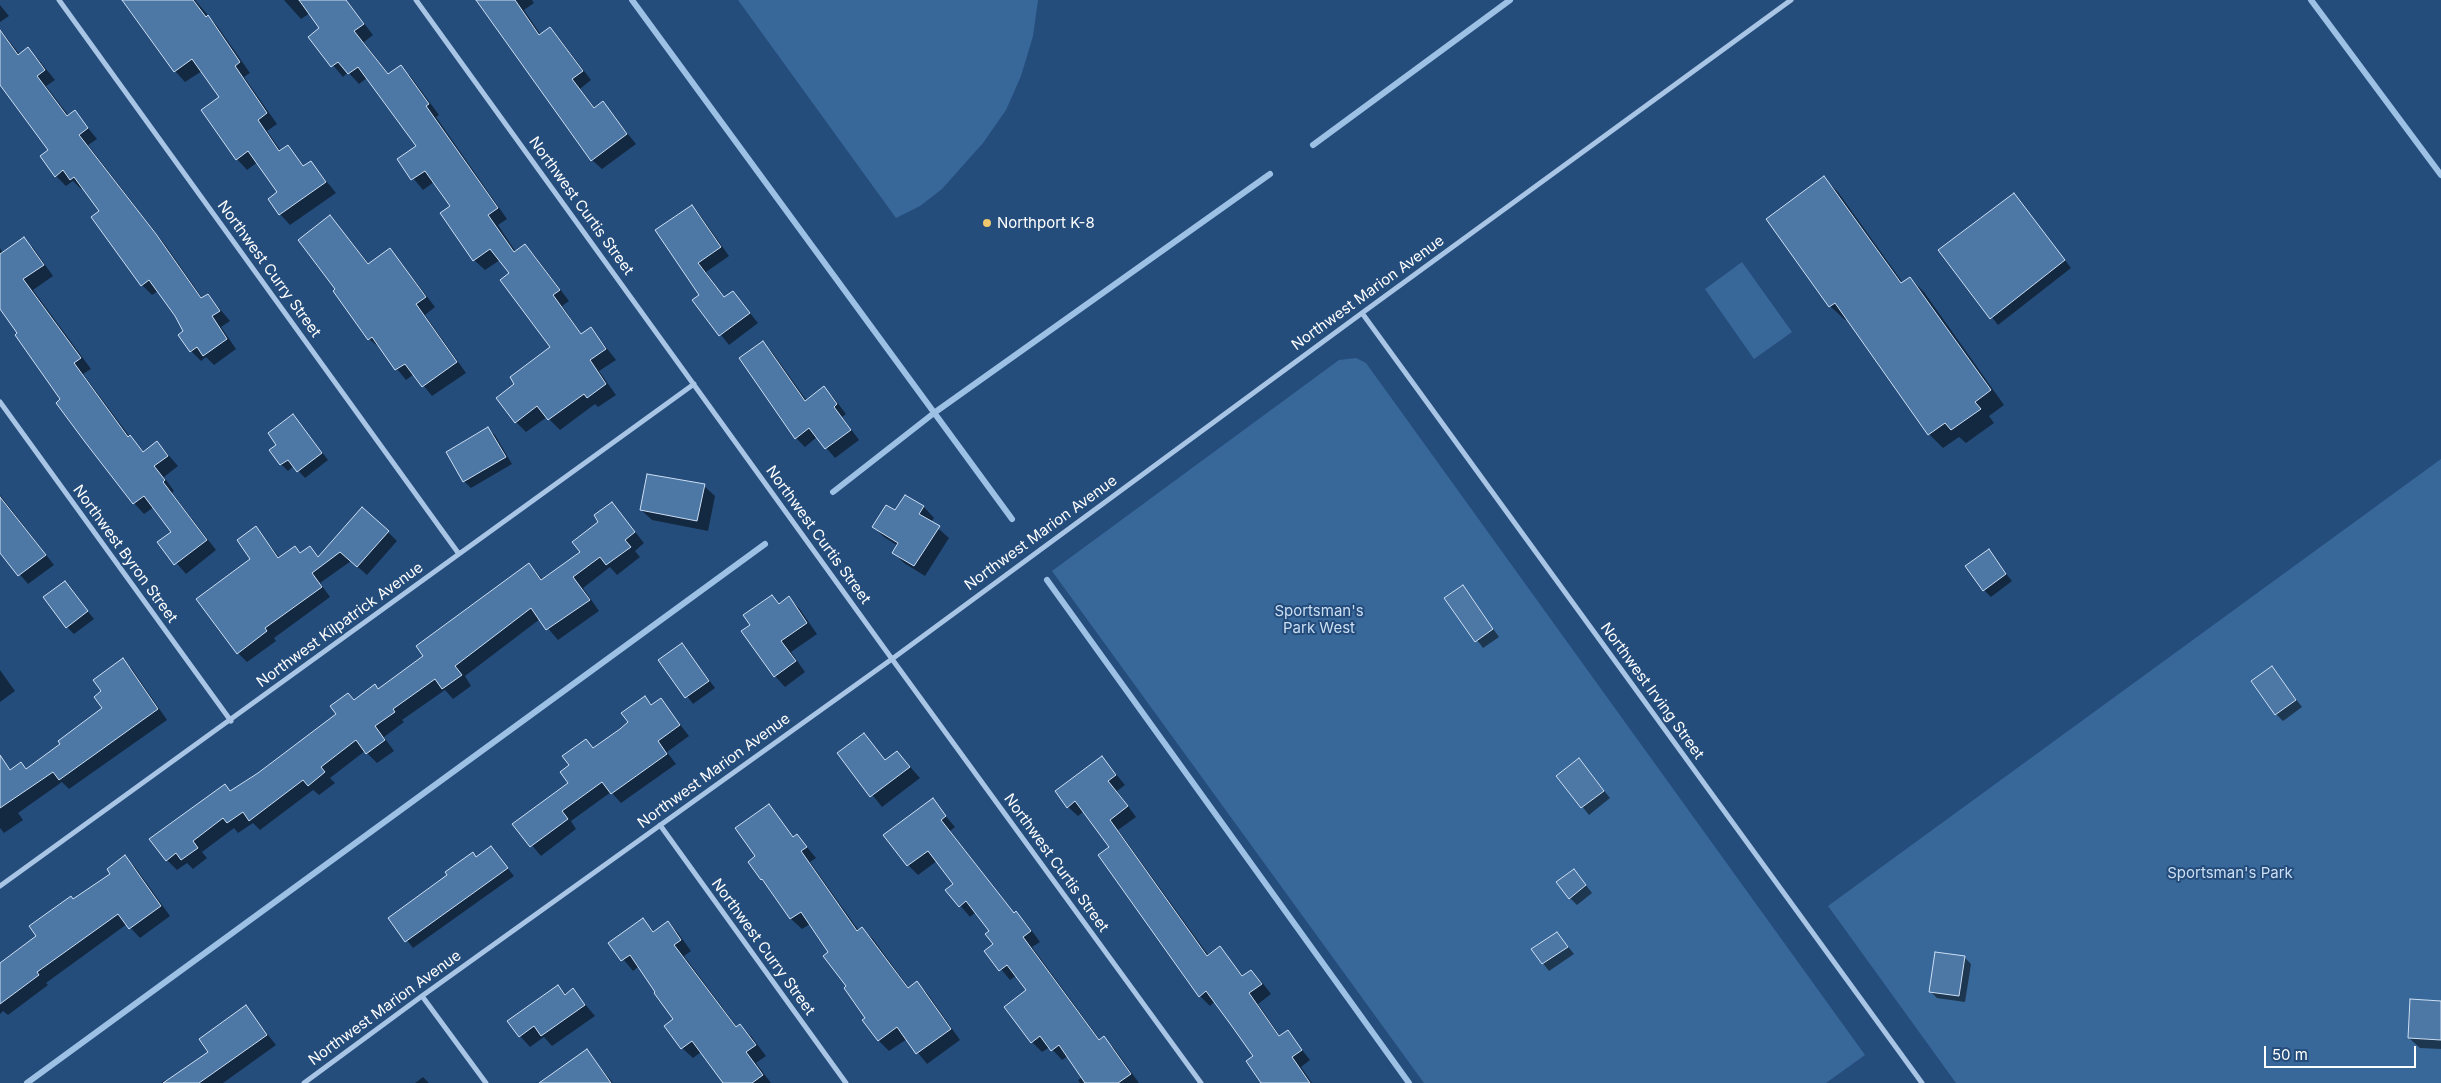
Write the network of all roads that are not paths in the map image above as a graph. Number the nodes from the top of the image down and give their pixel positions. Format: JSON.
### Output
{"nodes":[{"id":1,"x":59,"y":0,"type":"edge"},
{"id":2,"x":416,"y":0,"type":"edge"},
{"id":3,"x":1791,"y":0,"type":"edge"},
{"id":4,"x":1362,"y":313,"type":"junction"},
{"id":5,"x":694,"y":384,"type":"junction"},
{"id":6,"x":0,"y":402,"type":"edge"},
{"id":7,"x":459,"y":554,"type":"junction"},
{"id":8,"x":892,"y":659,"type":"junction"},
{"id":9,"x":230,"y":721,"type":"junction"},
{"id":10,"x":660,"y":826,"type":"junction"},
{"id":11,"x":0,"y":886,"type":"edge"},
{"id":12,"x":422,"y":996,"type":"junction"},
{"id":13,"x":304,"y":1083,"type":"edge"},
{"id":14,"x":486,"y":1083,"type":"edge"},
{"id":15,"x":846,"y":1083,"type":"edge"},
{"id":16,"x":1201,"y":1083,"type":"edge"},
{"id":17,"x":1922,"y":1083,"type":"edge"}],
"edges":[{"from":1,"to":7,"type":"street","name":"Northwest Curry Street"},
{"from":2,"to":5,"type":"street","name":"Northwest Curtis Street"},
{"from":3,"to":4,"type":"street","name":"Northwest Marion Avenue"},
{"from":4,"to":8,"type":"street","name":"Northwest Marion Avenue"},
{"from":4,"to":17,"type":"street","name":"Northwest Irving Street"},
{"from":5,"to":7,"type":"street","name":"Northwest Kilpatrick Avenue"},
{"from":5,"to":8,"type":"street","name":"Northwest Curtis Street"},
{"from":6,"to":9,"type":"street","name":"Northwest Byron Street"},
{"from":7,"to":9,"type":"street","name":"Northwest Kilpatrick Avenue"},
{"from":8,"to":10,"type":"street","name":"Northwest Marion Avenue"},
{"from":8,"to":16,"type":"street","name":"Northwest Curtis Street"},
{"from":9,"to":11,"type":"street","name":"Northwest Kilpatrick Avenue"},
{"from":10,"to":12,"type":"street","name":"Northwest Marion Avenue"},
{"from":10,"to":15,"type":"street","name":"Northwest Curry Street"},
{"from":12,"to":13,"type":"street","name":"Northwest Marion Avenue"},
{"from":12,"to":14,"type":"street"}]}
